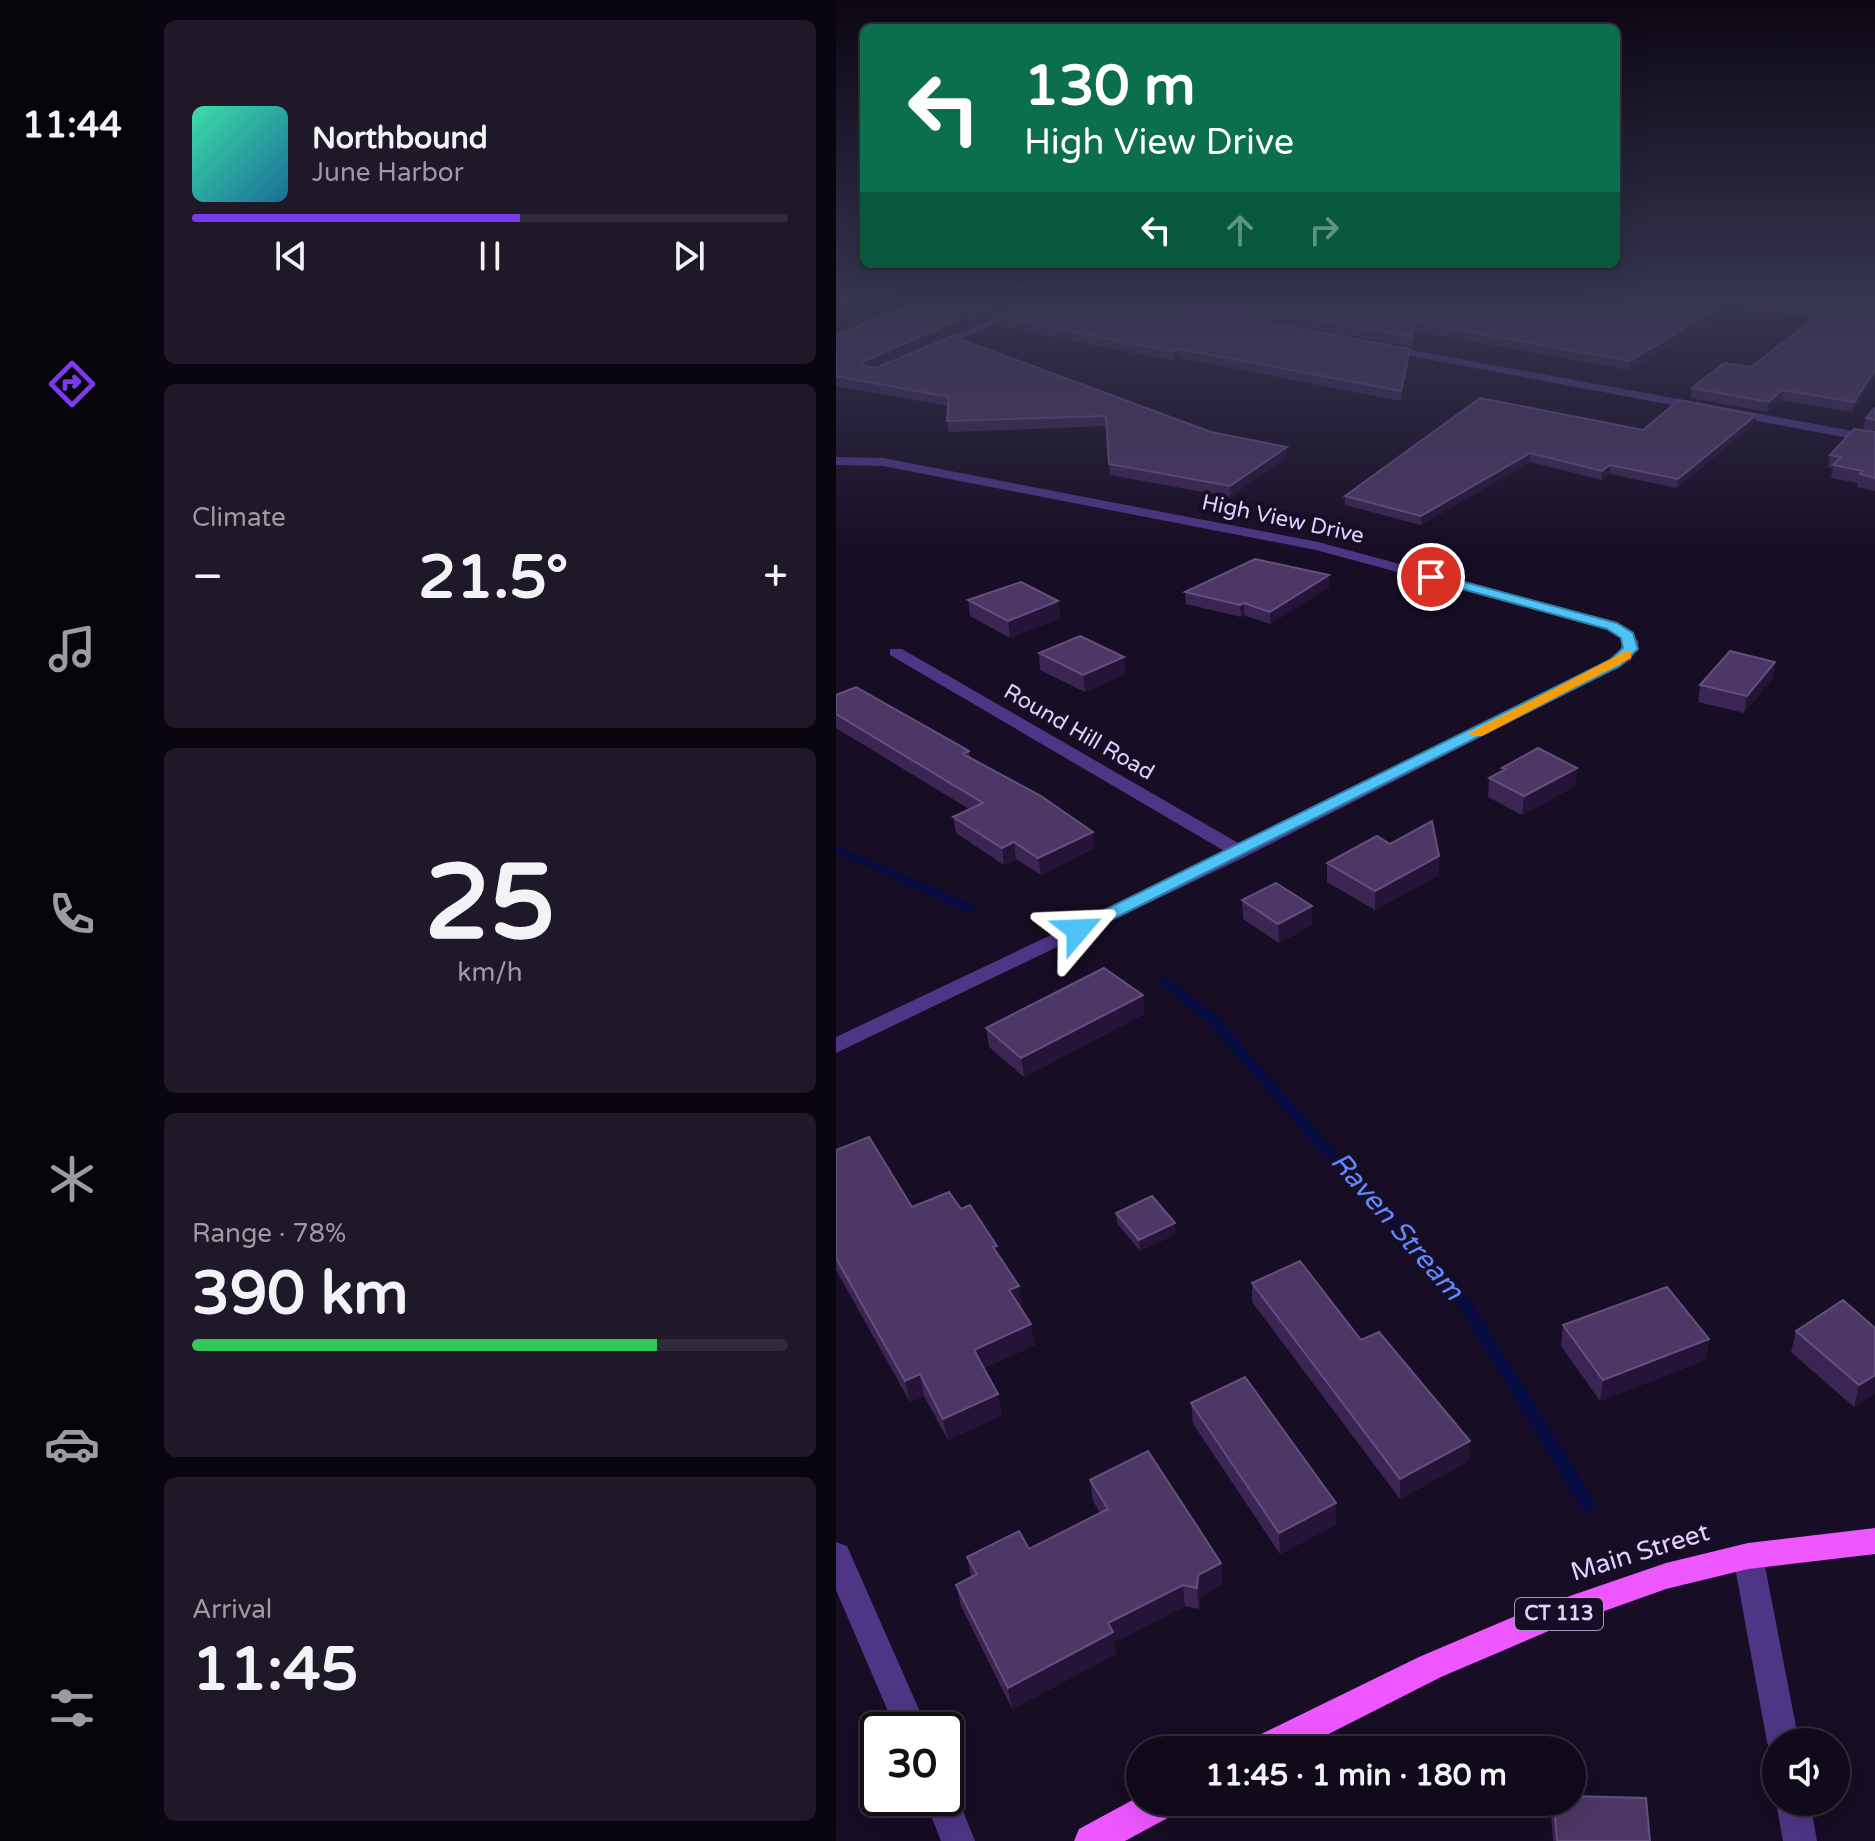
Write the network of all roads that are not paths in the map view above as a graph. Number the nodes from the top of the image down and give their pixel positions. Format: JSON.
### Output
{"nodes":[{"id":1,"x":1577,"y":384,"type":"edge"},
{"id":2,"x":1875,"y":439,"type":"edge"},
{"id":3,"x":836,"y":461,"type":"edge"},
{"id":4,"x":896,"y":652,"type":"dead end"},
{"id":5,"x":1240,"y":852,"type":"junction"},
{"id":6,"x":836,"y":1046,"type":"edge"},
{"id":7,"x":1875,"y":1541,"type":"edge"},
{"id":8,"x":836,"y":1555,"type":"edge"},
{"id":9,"x":1748,"y":1556,"type":"junction"},
{"id":10,"x":904,"y":1712,"type":"edge"},
{"id":11,"x":1780,"y":1728,"type":"edge"},
{"id":12,"x":1291,"y":1736,"type":"edge"},
{"id":13,"x":948,"y":1816,"type":"edge"},
{"id":14,"x":1137,"y":1816,"type":"edge"},
{"id":15,"x":1796,"y":1816,"type":"edge"},
{"id":16,"x":958,"y":1841,"type":"edge"},
{"id":17,"x":1091,"y":1841,"type":"edge"},
{"id":18,"x":1800,"y":1841,"type":"edge"}],
"edges":[{"from":1,"to":2,"type":"street"},
{"from":3,"to":5,"type":"street","name":"High View Drive"},
{"from":4,"to":5,"type":"street","name":"Round Hill Road"},
{"from":5,"to":6,"type":"street","name":"High View Drive"},
{"from":7,"to":9,"type":"main road","name":"Main Street","number":"CT 113"},
{"from":8,"to":10,"type":"street"},
{"from":9,"to":11,"type":"street"},
{"from":9,"to":12,"type":"main road","name":"Main Street","number":"CT 113"},
{"from":13,"to":16,"type":"street"},
{"from":14,"to":17,"type":"main road"},
{"from":15,"to":18,"type":"street"}]}
